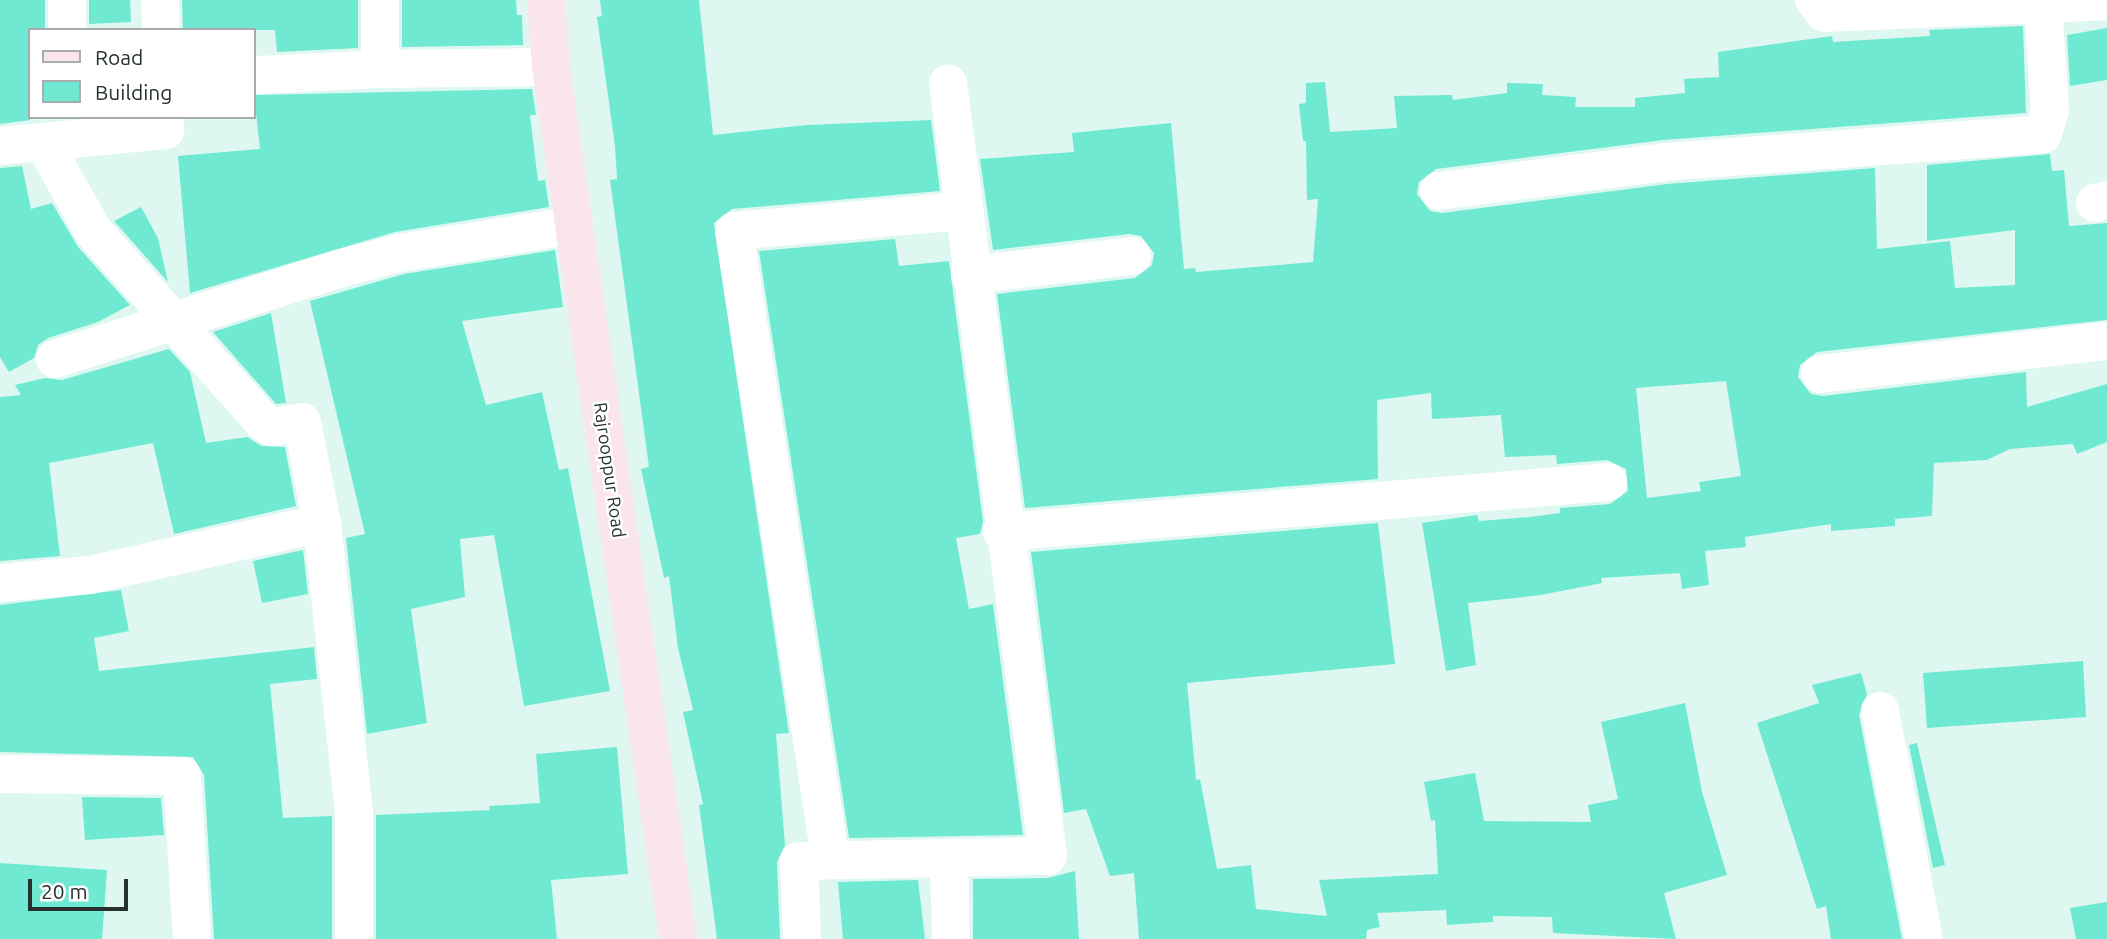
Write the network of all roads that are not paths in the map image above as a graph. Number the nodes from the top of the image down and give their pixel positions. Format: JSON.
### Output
{"nodes":[{"id":1,"x":67,"y":0,"type":"edge"},
{"id":2,"x":160,"y":0,"type":"edge"},
{"id":3,"x":380,"y":0,"type":"edge"},
{"id":4,"x":546,"y":0,"type":"edge"},
{"id":5,"x":1814,"y":0,"type":"edge"},
{"id":6,"x":2107,"y":1,"type":"edge"},
{"id":7,"x":2043,"y":4,"type":"junction"},
{"id":8,"x":67,"y":28,"type":"edge"},
{"id":9,"x":161,"y":28,"type":"edge"},
{"id":10,"x":551,"y":67,"type":"junction"},
{"id":11,"x":380,"y":69,"type":"junction"},
{"id":12,"x":260,"y":75,"type":"dead end"},
{"id":13,"x":948,"y":83,"type":"dead end"},
{"id":14,"x":165,"y":119,"type":"edge"},
{"id":15,"x":31,"y":137,"type":"edge"},
{"id":16,"x":1439,"y":191,"type":"dead end"},
{"id":17,"x":962,"y":211,"type":"junction"},
{"id":18,"x":575,"y":225,"type":"junction"},
{"id":19,"x":1132,"y":256,"type":"dead end"},
{"id":20,"x":970,"y":275,"type":"junction"},
{"id":21,"x":173,"y":321,"type":"junction"},
{"id":22,"x":2107,"y":341,"type":"edge"},
{"id":23,"x":55,"y":359,"type":"dead end"},
{"id":24,"x":1820,"y":374,"type":"dead end"},
{"id":25,"x":1608,"y":482,"type":"dead end"},
{"id":26,"x":323,"y":523,"type":"junction"},
{"id":27,"x":1003,"y":532,"type":"junction"},
{"id":28,"x":0,"y":583,"type":"edge"},
{"id":29,"x":1880,"y":711,"type":"dead end"},
{"id":30,"x":0,"y":774,"type":"edge"},
{"id":31,"x":830,"y":858,"type":"junction"},
{"id":32,"x":949,"y":860,"type":"junction"},
{"id":33,"x":192,"y":939,"type":"edge"},
{"id":34,"x":354,"y":939,"type":"edge"},
{"id":35,"x":678,"y":939,"type":"edge"},
{"id":36,"x":802,"y":939,"type":"edge"},
{"id":37,"x":951,"y":939,"type":"edge"},
{"id":38,"x":1924,"y":939,"type":"edge"}],
"edges":[{"from":1,"to":8,"type":"street"},
{"from":2,"to":9,"type":"street"},
{"from":3,"to":11,"type":"street"},
{"from":4,"to":10,"type":"main road","name":"Rajrooppur Road"},
{"from":5,"to":7,"type":"street"},
{"from":6,"to":7,"type":"street"},
{"from":7,"to":16,"type":"street"},
{"from":10,"to":11,"type":"street"},
{"from":10,"to":18,"type":"main road","name":"Rajrooppur Road"},
{"from":11,"to":12,"type":"street"},
{"from":13,"to":17,"type":"street"},
{"from":14,"to":15,"type":"street"},
{"from":15,"to":21,"type":"street"},
{"from":17,"to":20,"type":"street"},
{"from":17,"to":31,"type":"street"},
{"from":18,"to":21,"type":"street"},
{"from":18,"to":35,"type":"main road","name":"Rajrooppur Road"},
{"from":19,"to":20,"type":"street"},
{"from":20,"to":27,"type":"street"},
{"from":21,"to":23,"type":"street"},
{"from":21,"to":26,"type":"street"},
{"from":22,"to":24,"type":"street"},
{"from":25,"to":27,"type":"street"},
{"from":26,"to":28,"type":"street"},
{"from":26,"to":34,"type":"street"},
{"from":27,"to":32,"type":"street"},
{"from":29,"to":38,"type":"street"},
{"from":30,"to":33,"type":"street"},
{"from":31,"to":32,"type":"street"},
{"from":31,"to":36,"type":"street"},
{"from":32,"to":37,"type":"street"}]}
